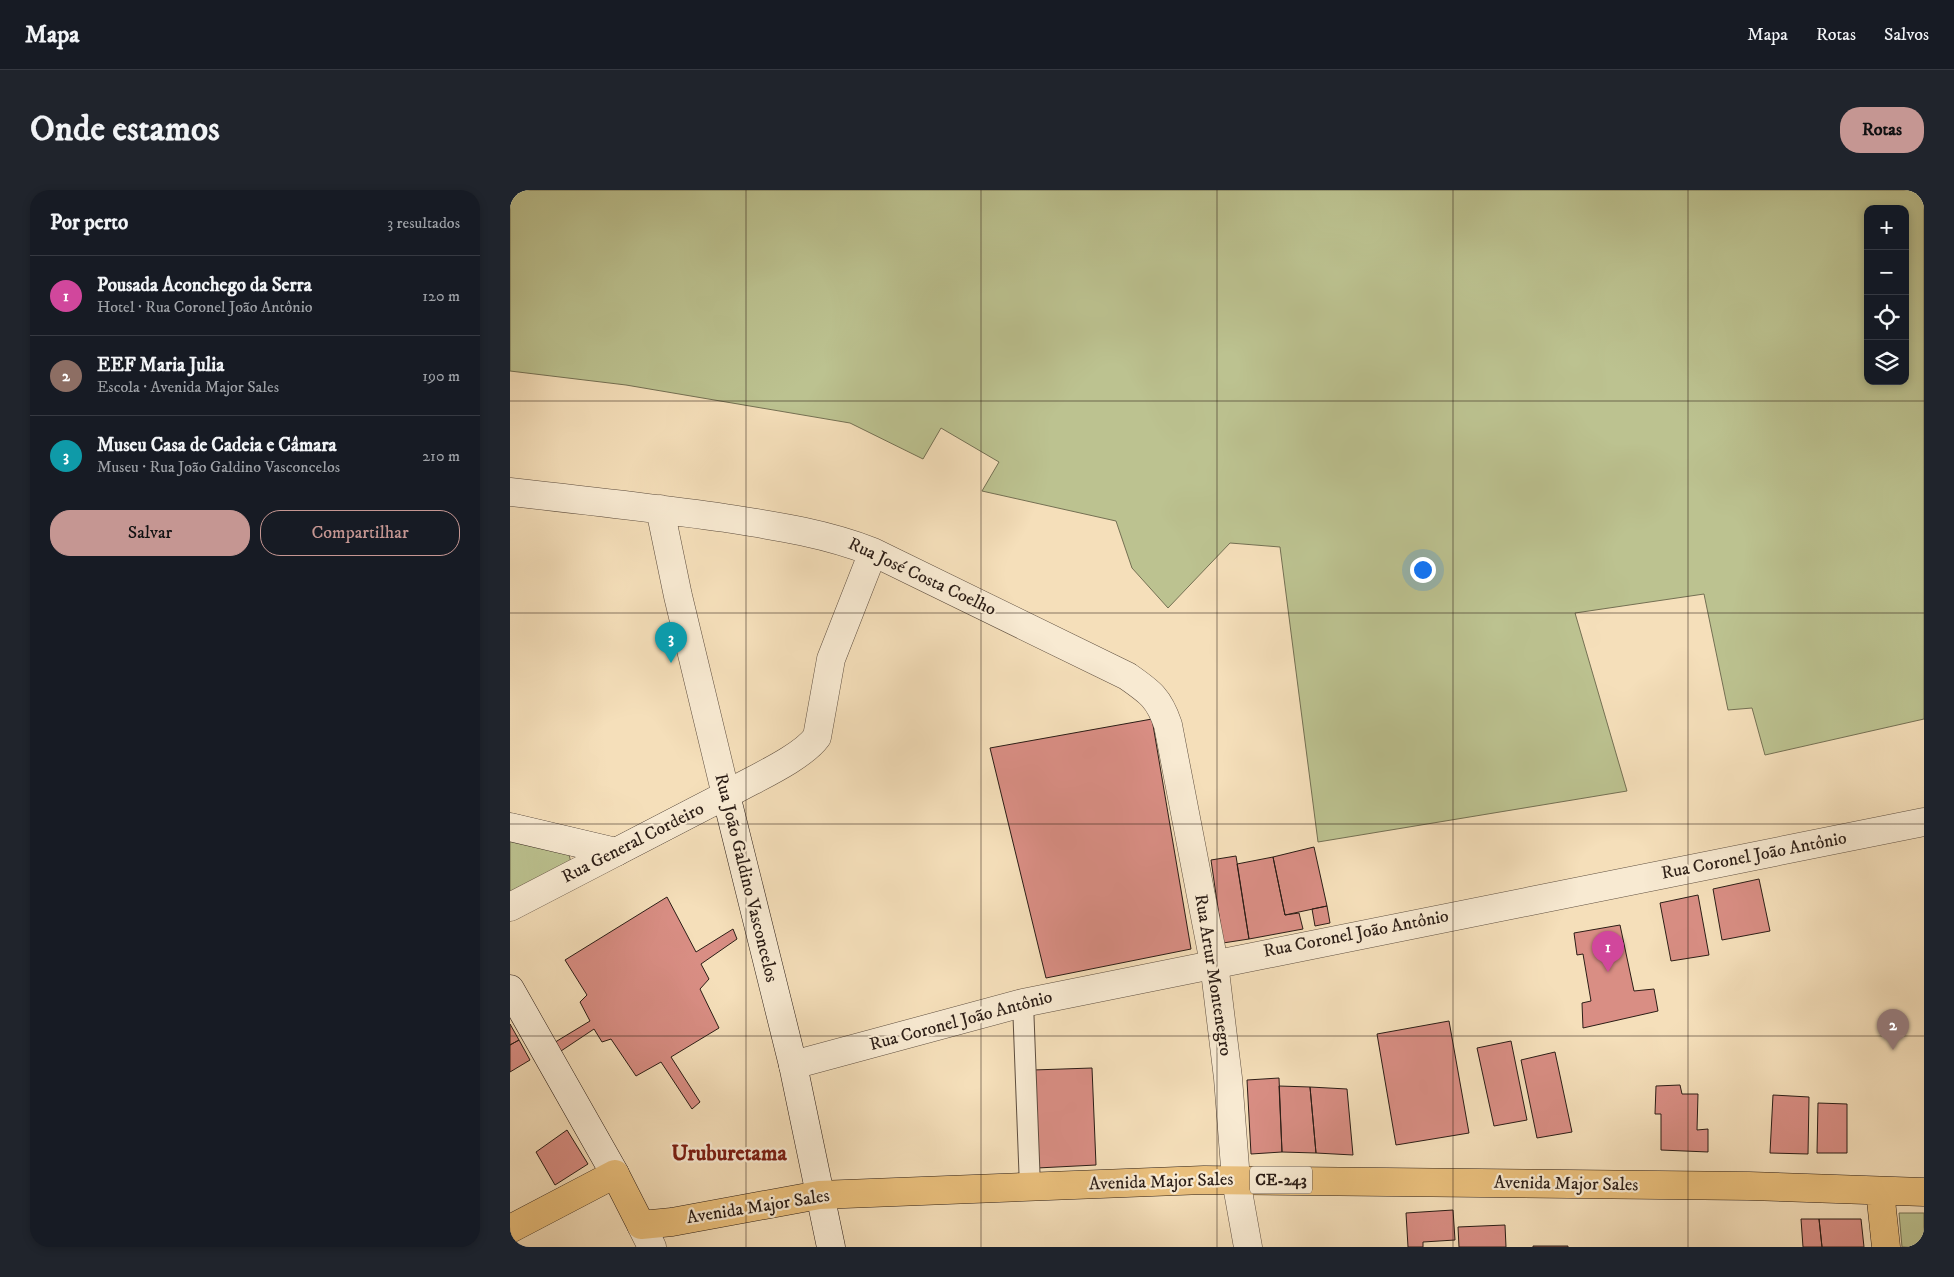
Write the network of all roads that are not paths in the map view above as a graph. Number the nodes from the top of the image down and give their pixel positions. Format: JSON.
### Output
{"nodes":[{"id":1,"x":510,"y":492,"type":"edge"},
{"id":2,"x":660,"y":509,"type":"junction"},
{"id":3,"x":873,"y":552,"type":"junction"},
{"id":4,"x":1161,"y":705,"type":"joint"},
{"id":5,"x":726,"y":795,"type":"junction"},
{"id":6,"x":1924,"y":825,"type":"edge"},
{"id":7,"x":510,"y":827,"type":"edge"},
{"id":8,"x":616,"y":852,"type":"junction"},
{"id":9,"x":510,"y":907,"type":"edge"},
{"id":10,"x":1214,"y":963,"type":"junction"},
{"id":11,"x":510,"y":989,"type":"edge"},
{"id":12,"x":1023,"y":1003,"type":"junction"},
{"id":13,"x":793,"y":1065,"type":"junction"},
{"id":14,"x":615,"y":1174,"type":"junction"},
{"id":15,"x":1236,"y":1180,"type":"junction"},
{"id":16,"x":1030,"y":1187,"type":"junction"},
{"id":17,"x":1880,"y":1191,"type":"junction"},
{"id":18,"x":1924,"y":1192,"type":"edge"},
{"id":19,"x":819,"y":1195,"type":"junction"},
{"id":20,"x":510,"y":1229,"type":"edge"},
{"id":21,"x":642,"y":1240,"type":"edge"},
{"id":22,"x":831,"y":1247,"type":"edge"},
{"id":23,"x":1248,"y":1247,"type":"edge"},
{"id":24,"x":1886,"y":1247,"type":"edge"}],
"edges":[{"from":1,"to":2,"type":"street","name":"Rua José Costa Coelho"},
{"from":2,"to":3,"type":"street","name":"Rua José Costa Coelho"},
{"from":2,"to":5,"type":"street","name":"Rua João Galdino Vasconcelos"},
{"from":3,"to":4,"type":"street","name":"Rua José Costa Coelho"},
{"from":3,"to":5,"type":"street","name":"Rua General Cordeiro"},
{"from":4,"to":10,"type":"street","name":"Rua Artur Montenegro"},
{"from":5,"to":8,"type":"street","name":"Rua General Cordeiro"},
{"from":5,"to":13,"type":"street","name":"Rua João Galdino Vasconcelos"},
{"from":6,"to":10,"type":"street","name":"Rua Coronel João Antônio"},
{"from":7,"to":8,"type":"street"},
{"from":8,"to":9,"type":"street","name":"Rua General Cordeiro"},
{"from":10,"to":12,"type":"street","name":"Rua Coronel João Antônio"},
{"from":10,"to":15,"type":"street","name":"Rua Artur Montenegro"},
{"from":11,"to":14,"type":"street"},
{"from":12,"to":13,"type":"street","name":"Rua Coronel João Antônio"},
{"from":12,"to":16,"type":"street"},
{"from":13,"to":19,"type":"street","name":"Rua João Galdino Vasconcelos"},
{"from":14,"to":20,"type":"main road"},
{"from":14,"to":21,"type":"main road","number":"CE-243"},
{"from":15,"to":16,"type":"main road","name":"Avenida Major Sales","number":"CE-243"},
{"from":15,"to":17,"type":"main road","name":"Avenida Major Sales","number":"CE-243"},
{"from":15,"to":23,"type":"street","name":"Rua Artur Montenegro"},
{"from":16,"to":19,"type":"main road","name":"Avenida Major Sales","number":"CE-243"},
{"from":17,"to":18,"type":"main road","name":"Avenida Major Sales","number":"CE-243"},
{"from":17,"to":24,"type":"main road"},
{"from":19,"to":21,"type":"main road","name":"Avenida Major Sales","number":"CE-243"},
{"from":19,"to":22,"type":"street","name":"Rua João Galdino Vasconcelos"}]}
